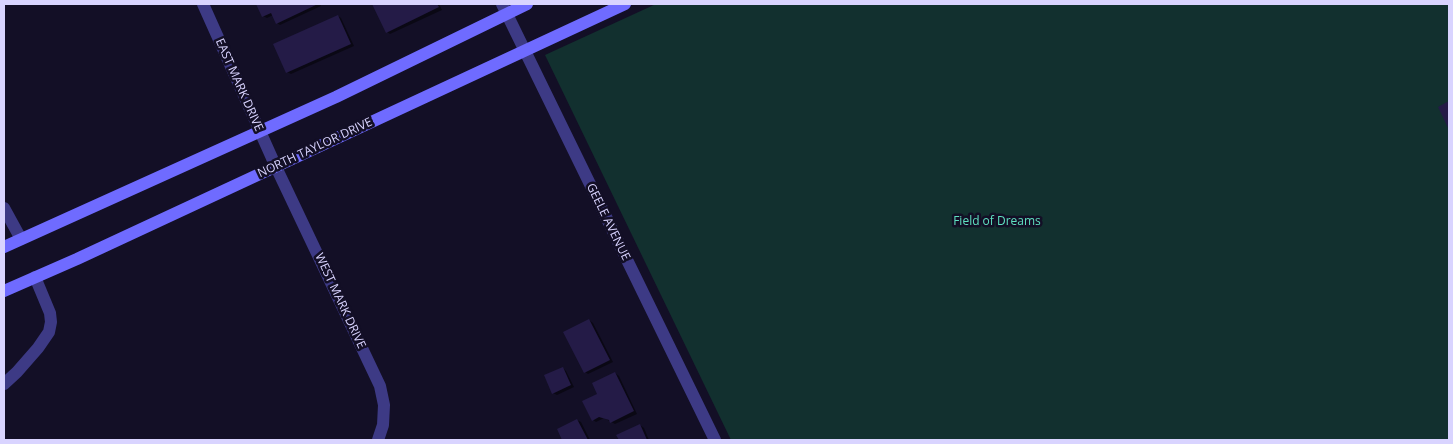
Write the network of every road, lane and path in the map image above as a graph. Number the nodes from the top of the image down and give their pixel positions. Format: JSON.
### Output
{"nodes":[{"id":1,"x":203,"y":4,"type":"edge"},
{"id":2,"x":528,"y":4,"type":"edge"},
{"id":3,"x":625,"y":4,"type":"edge"},
{"id":4,"x":504,"y":9,"type":"edge"},
{"id":5,"x":525,"y":50,"type":"junction"},
{"id":6,"x":260,"y":132,"type":"junction"},
{"id":7,"x":276,"y":167,"type":"junction"},
{"id":8,"x":4,"y":208,"type":"edge"},
{"id":9,"x":21,"y":239,"type":"junction"},
{"id":10,"x":4,"y":247,"type":"edge"},
{"id":11,"x":36,"y":277,"type":"junction"},
{"id":12,"x":4,"y":291,"type":"edge"},
{"id":13,"x":4,"y":384,"type":"edge"},
{"id":14,"x":378,"y":440,"type":"edge"},
{"id":15,"x":715,"y":440,"type":"edge"}],
"edges":[{"from":1,"to":6,"type":"street","name":"EAST MARK DRIVE"},
{"from":2,"to":4,"type":"main road"},
{"from":3,"to":5,"type":"main road","name":"NORTH TAYLOR DRIVE"},
{"from":4,"to":5,"type":"street","name":"GEELE AVENUE"},
{"from":4,"to":6,"type":"main road"},
{"from":5,"to":7,"type":"main road","name":"NORTH TAYLOR DRIVE"},
{"from":5,"to":15,"type":"street","name":"GEELE AVENUE"},
{"from":6,"to":7,"type":"street","name":"EAST MARK DRIVE"},
{"from":6,"to":9,"type":"main road"},
{"from":7,"to":11,"type":"main road","name":"NORTH TAYLOR DRIVE"},
{"from":7,"to":14,"type":"street","name":"WEST MARK DRIVE"},
{"from":8,"to":9,"type":"street"},
{"from":9,"to":10,"type":"main road"},
{"from":11,"to":12,"type":"main road","name":"NORTH TAYLOR DRIVE"},
{"from":11,"to":13,"type":"street"}]}
